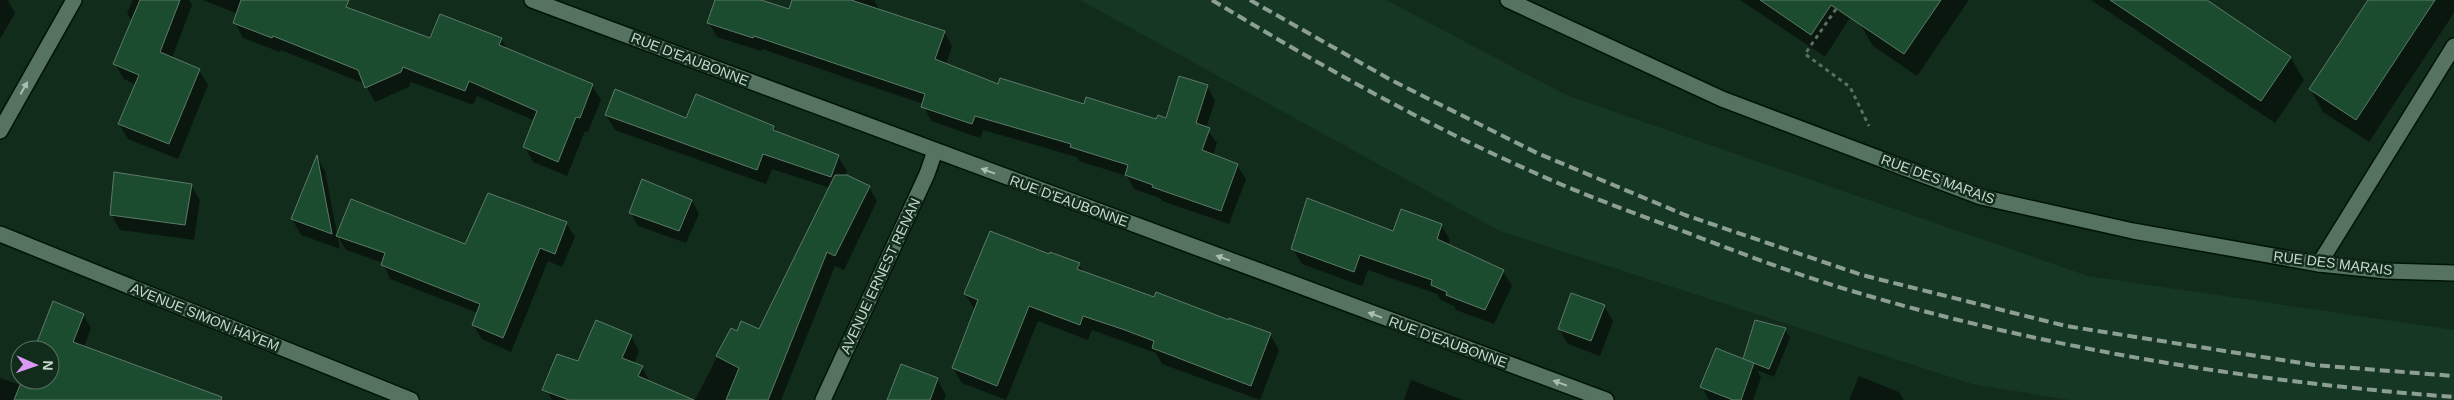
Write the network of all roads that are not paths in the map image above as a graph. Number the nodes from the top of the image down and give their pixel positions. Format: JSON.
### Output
{"nodes":[{"id":1,"x":74,"y":0,"type":"edge"},
{"id":2,"x":532,"y":0,"type":"edge"},
{"id":3,"x":1508,"y":0,"type":"edge"},
{"id":4,"x":2454,"y":46,"type":"edge"},
{"id":5,"x":0,"y":131,"type":"edge"},
{"id":6,"x":935,"y":151,"type":"junction"},
{"id":7,"x":0,"y":234,"type":"edge"},
{"id":8,"x":2319,"y":264,"type":"junction"},
{"id":9,"x":2454,"y":273,"type":"edge"},
{"id":10,"x":411,"y":400,"type":"edge"},
{"id":11,"x":823,"y":400,"type":"edge"},
{"id":12,"x":1606,"y":400,"type":"edge"}],
"edges":[{"from":5,"to":1,"type":"street","one_way":true},
{"from":2,"to":6,"type":"street","name":"RUE D'EAUBONNE"},
{"from":3,"to":8,"type":"street","name":"RUE DES MARAIS"},
{"from":4,"to":8,"type":"street"},
{"from":6,"to":11,"type":"street","name":"AVENUE ERNEST RENAN"},
{"from":12,"to":6,"type":"street","name":"RUE D'EAUBONNE","one_way":true},
{"from":7,"to":10,"type":"street","name":"AVENUE SIMON HAYEM"},
{"from":8,"to":9,"type":"street","name":"RUE DES MARAIS"}]}
